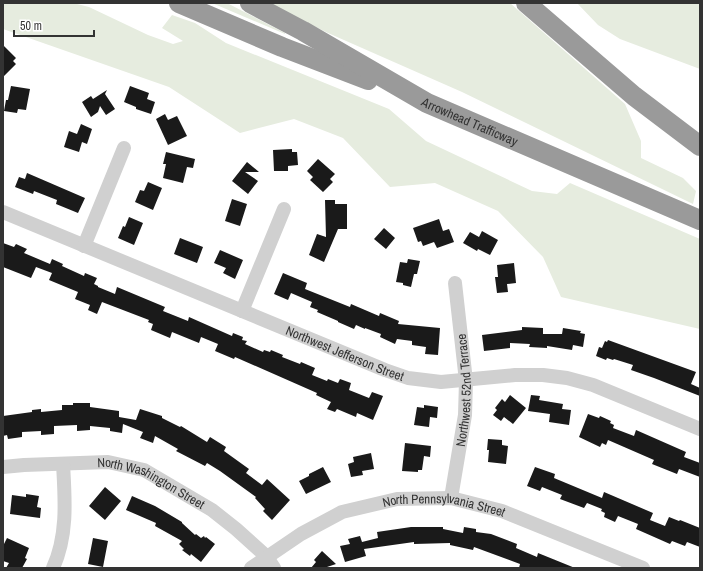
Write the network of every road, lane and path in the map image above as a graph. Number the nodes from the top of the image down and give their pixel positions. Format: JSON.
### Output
{"nodes":[{"id":1,"x":180,"y":3,"type":"edge"},
{"id":2,"x":250,"y":3,"type":"edge"},
{"id":3,"x":526,"y":3,"type":"edge"},
{"id":4,"x":427,"y":103,"type":"junction"},
{"id":5,"x":700,"y":146,"type":"edge"},
{"id":6,"x":124,"y":148,"type":"dead end"},
{"id":7,"x":284,"y":209,"type":"dead end"},
{"id":8,"x":3,"y":212,"type":"edge"},
{"id":9,"x":700,"y":220,"type":"edge"},
{"id":10,"x":84,"y":246,"type":"junction"},
{"id":11,"x":455,"y":283,"type":"dead end"},
{"id":12,"x":242,"y":311,"type":"junction"},
{"id":13,"x":466,"y":381,"type":"junction"},
{"id":14,"x":700,"y":428,"type":"edge"},
{"id":15,"x":63,"y":464,"type":"junction"},
{"id":16,"x":3,"y":467,"type":"edge"},
{"id":17,"x":451,"y":498,"type":"junction"},
{"id":18,"x":266,"y":556,"type":"junction"},
{"id":19,"x":53,"y":568,"type":"edge"},
{"id":20,"x":251,"y":568,"type":"edge"},
{"id":21,"x":274,"y":568,"type":"edge"},
{"id":22,"x":642,"y":568,"type":"edge"}],
"edges":[{"from":1,"to":4,"type":"highway"},
{"from":2,"to":4,"type":"highway","name":"Arrowhead Trafficway"},
{"from":3,"to":5,"type":"highway"},
{"from":4,"to":9,"type":"highway","name":"Arrowhead Trafficway"},
{"from":6,"to":10,"type":"street"},
{"from":7,"to":12,"type":"street"},
{"from":8,"to":10,"type":"street","name":"Northwest Jefferson Street"},
{"from":10,"to":12,"type":"street","name":"Northwest Jefferson Street"},
{"from":11,"to":13,"type":"street","name":"Northwest 52nd Terrace"},
{"from":12,"to":13,"type":"street","name":"Northwest Jefferson Street"},
{"from":13,"to":14,"type":"street","name":"Northwest Jefferson Street"},
{"from":13,"to":17,"type":"street","name":"Northwest 52nd Terrace"},
{"from":15,"to":16,"type":"street","name":"North Washington Street"},
{"from":15,"to":18,"type":"street","name":"North Washington Street"},
{"from":15,"to":19,"type":"street"},
{"from":17,"to":18,"type":"street","name":"North Pennsylvania Street"},
{"from":17,"to":22,"type":"street","name":"North Pennsylvania Street"},
{"from":18,"to":20,"type":"street","name":"North Pennsylvania Street"},
{"from":18,"to":21,"type":"street","name":"North Washington Street"}]}
